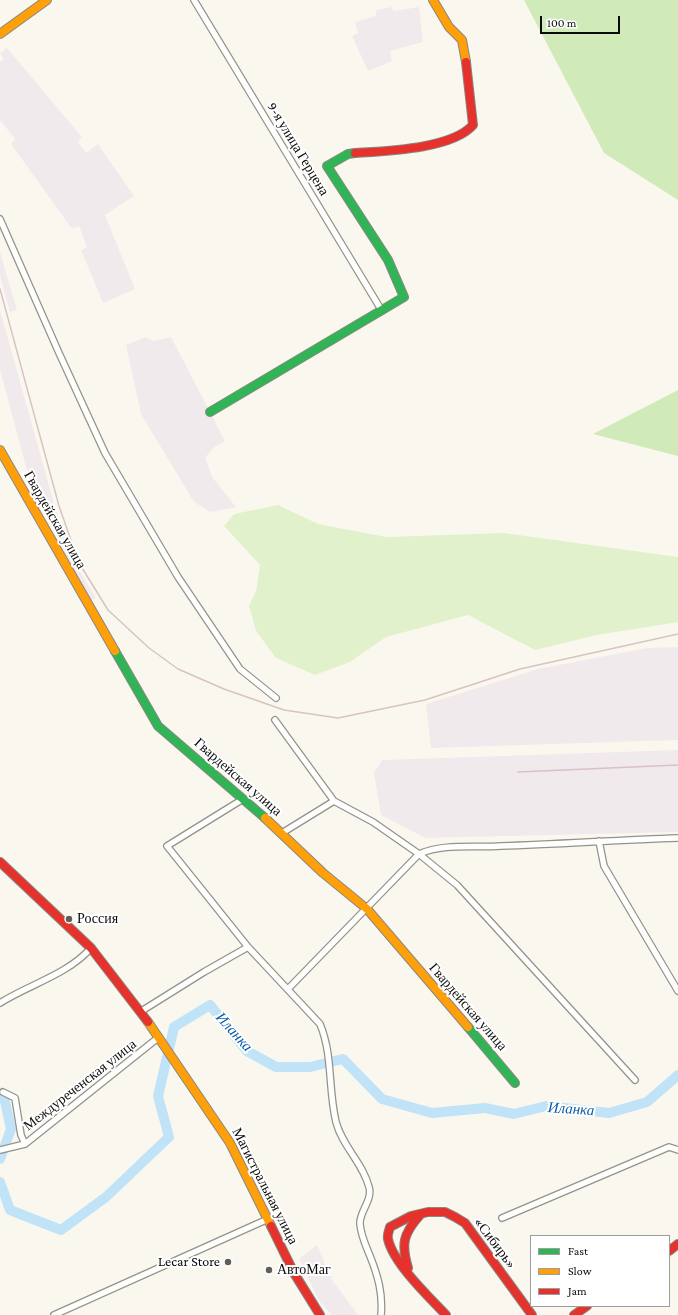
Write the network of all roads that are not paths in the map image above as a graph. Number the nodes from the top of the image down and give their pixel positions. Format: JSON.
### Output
{"nodes":[{"id":1,"x":47,"y":0,"type":"edge"},
{"id":2,"x":194,"y":0,"type":"edge"},
{"id":3,"x":433,"y":0,"type":"edge"},
{"id":4,"x":0,"y":34,"type":"edge"},
{"id":5,"x":0,"y":219,"type":"edge"},
{"id":6,"x":382,"y":311,"type":"junction"},
{"id":7,"x":210,"y":412,"type":"dead end"},
{"id":8,"x":0,"y":450,"type":"edge"},
{"id":9,"x":276,"y":698,"type":"dead end"},
{"id":10,"x":275,"y":720,"type":"dead end"},
{"id":11,"x":243,"y":799,"type":"junction"},
{"id":12,"x":334,"y":801,"type":"junction"},
{"id":13,"x":282,"y":833,"type":"junction"},
{"id":14,"x":678,"y":839,"type":"edge"},
{"id":15,"x":599,"y":841,"type":"junction"},
{"id":16,"x":419,"y":854,"type":"junction"},
{"id":17,"x":0,"y":862,"type":"edge"},
{"id":18,"x":367,"y":909,"type":"junction"},
{"id":19,"x":248,"y":946,"type":"junction"},
{"id":20,"x":91,"y":948,"type":"junction"},
{"id":21,"x":288,"y":989,"type":"junction"},
{"id":22,"x":678,"y":991,"type":"edge"},
{"id":23,"x":0,"y":1003,"type":"edge"},
{"id":24,"x":140,"y":1012,"type":"junction"},
{"id":25,"x":161,"y":1039,"type":"junction"},
{"id":26,"x":635,"y":1080,"type":"dead end"},
{"id":27,"x":515,"y":1083,"type":"dead end"},
{"id":28,"x":3,"y":1092,"type":"dead end"},
{"id":29,"x":25,"y":1144,"type":"junction"},
{"id":30,"x":0,"y":1150,"type":"edge"},
{"id":31,"x":678,"y":1150,"type":"edge"},
{"id":32,"x":421,"y":1214,"type":"junction"},
{"id":33,"x":502,"y":1218,"type":"dead end"},
{"id":34,"x":268,"y":1219,"type":"junction"},
{"id":35,"x":678,"y":1244,"type":"edge"},
{"id":36,"x":670,"y":1250,"type":"edge"},
{"id":37,"x":410,"y":1273,"type":"junction"},
{"id":38,"x":586,"y":1307,"type":"edge"},
{"id":39,"x":532,"y":1314,"type":"edge"},
{"id":40,"x":54,"y":1315,"type":"edge"},
{"id":41,"x":320,"y":1315,"type":"edge"},
{"id":42,"x":381,"y":1315,"type":"edge"},
{"id":43,"x":446,"y":1315,"type":"edge"},
{"id":44,"x":574,"y":1315,"type":"edge"}],
"edges":[{"from":1,"to":4,"type":"street"},
{"from":2,"to":6,"type":"street","name":"9-я улица Герцена"},
{"from":3,"to":6,"type":"street"},
{"from":5,"to":9,"type":"street"},
{"from":6,"to":7,"type":"street"},
{"from":8,"to":11,"type":"street","name":"Гвардейская улица"},
{"from":10,"to":12,"type":"street"},
{"from":11,"to":13,"type":"street","name":"Гвардейская улица"},
{"from":11,"to":19,"type":"street"},
{"from":12,"to":13,"type":"street"},
{"from":12,"to":16,"type":"street"},
{"from":13,"to":18,"type":"street","name":"Гвардейская улица"},
{"from":14,"to":15,"type":"street"},
{"from":15,"to":16,"type":"street"},
{"from":15,"to":22,"type":"street"},
{"from":16,"to":18,"type":"street"},
{"from":16,"to":26,"type":"street"},
{"from":17,"to":20,"type":"street"},
{"from":18,"to":21,"type":"street"},
{"from":18,"to":27,"type":"street","name":"Гвардейская улица"},
{"from":19,"to":21,"type":"street"},
{"from":19,"to":24,"type":"street"},
{"from":20,"to":23,"type":"street"},
{"from":20,"to":24,"type":"street"},
{"from":21,"to":42,"type":"street"},
{"from":24,"to":25,"type":"street"},
{"from":25,"to":29,"type":"street","name":"Междуреченская улица"},
{"from":25,"to":34,"type":"street","name":"Магистральная улица"},
{"from":28,"to":29,"type":"street","name":"Междуреченская улица"},
{"from":29,"to":30,"type":"street"},
{"from":31,"to":33,"type":"street"},
{"from":32,"to":37,"type":"street","name":"«Сибирь»"},
{"from":32,"to":37,"type":"street","name":"«Сибирь»"},
{"from":32,"to":39,"type":"street","name":"«Сибирь»"},
{"from":34,"to":40,"type":"street"},
{"from":34,"to":41,"type":"street","name":"Магистральная улица"},
{"from":35,"to":36,"type":"street"},
{"from":37,"to":43,"type":"street","name":"«Сибирь»"},
{"from":38,"to":44,"type":"street"}]}
